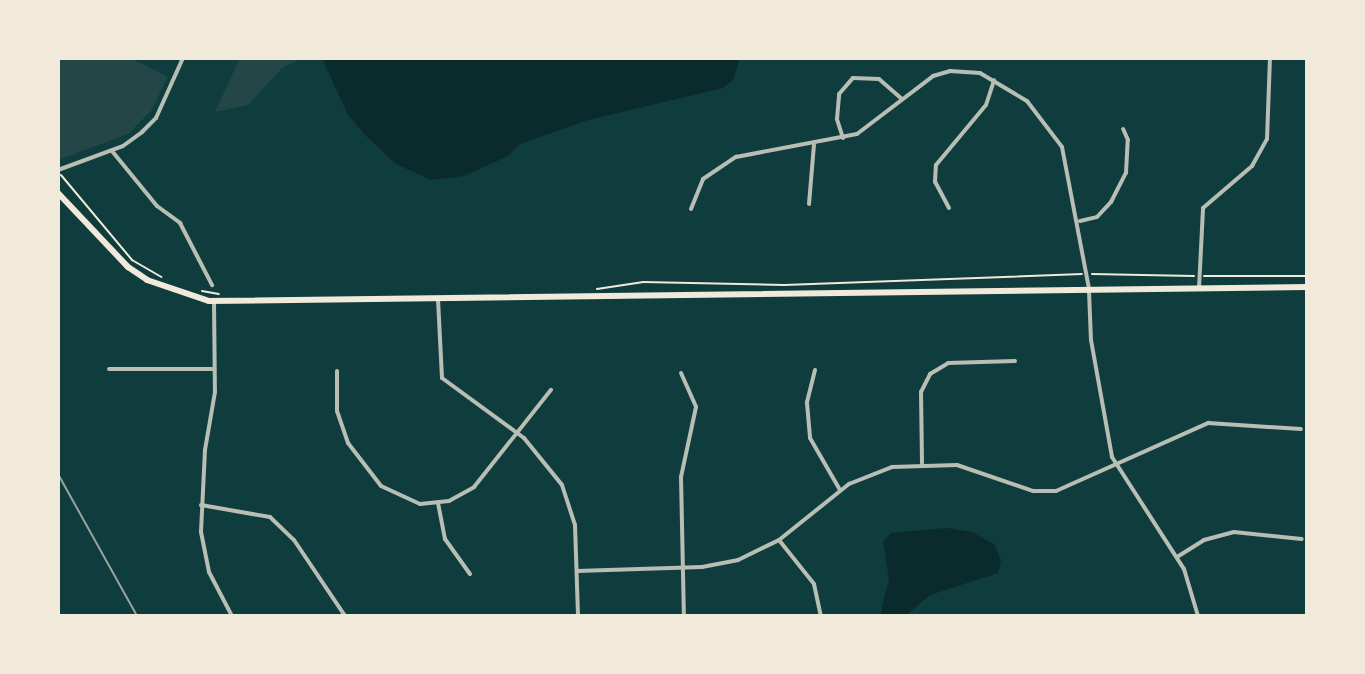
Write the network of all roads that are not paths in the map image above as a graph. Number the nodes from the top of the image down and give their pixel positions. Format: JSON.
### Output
{"nodes":[{"id":1,"x":183,"y":58,"type":"edge"},
{"id":2,"x":1270,"y":58,"type":"edge"},
{"id":3,"x":994,"y":80,"type":"junction"},
{"id":4,"x":902,"y":99,"type":"junction"},
{"id":5,"x":1123,"y":129,"type":"dead end"},
{"id":6,"x":843,"y":138,"type":"junction"},
{"id":7,"x":814,"y":145,"type":"junction"},
{"id":8,"x":112,"y":150,"type":"junction"},
{"id":9,"x":58,"y":170,"type":"edge"},
{"id":10,"x":58,"y":193,"type":"edge"},
{"id":11,"x":809,"y":204,"type":"dead end"},
{"id":12,"x":949,"y":208,"type":"dead end"},
{"id":13,"x":691,"y":209,"type":"dead end"},
{"id":14,"x":1080,"y":221,"type":"junction"},
{"id":15,"x":212,"y":285,"type":"dead end"},
{"id":16,"x":1307,"y":287,"type":"edge"},
{"id":17,"x":1199,"y":288,"type":"junction"},
{"id":18,"x":1089,"y":289,"type":"junction"},
{"id":19,"x":438,"y":299,"type":"junction"},
{"id":20,"x":214,"y":302,"type":"junction"},
{"id":21,"x":1015,"y":361,"type":"dead end"},
{"id":22,"x":109,"y":369,"type":"dead end"},
{"id":23,"x":214,"y":369,"type":"junction"},
{"id":24,"x":815,"y":370,"type":"dead end"},
{"id":25,"x":337,"y":371,"type":"dead end"},
{"id":26,"x":681,"y":373,"type":"dead end"},
{"id":27,"x":551,"y":390,"type":"dead end"},
{"id":28,"x":1301,"y":429,"type":"dead end"},
{"id":29,"x":518,"y":433,"type":"junction"},
{"id":30,"x":922,"y":463,"type":"junction"},
{"id":31,"x":1117,"y":467,"type":"junction"},
{"id":32,"x":840,"y":490,"type":"junction"},
{"id":33,"x":438,"y":503,"type":"junction"},
{"id":34,"x":201,"y":505,"type":"junction"},
{"id":35,"x":1302,"y":539,"type":"dead end"},
{"id":36,"x":779,"y":540,"type":"junction"},
{"id":37,"x":1177,"y":557,"type":"junction"},
{"id":38,"x":681,"y":568,"type":"junction"},
{"id":39,"x":577,"y":571,"type":"junction"},
{"id":40,"x":470,"y":574,"type":"dead end"},
{"id":41,"x":232,"y":616,"type":"edge"},
{"id":42,"x":345,"y":616,"type":"edge"},
{"id":43,"x":578,"y":616,"type":"edge"},
{"id":44,"x":684,"y":616,"type":"edge"},
{"id":45,"x":821,"y":616,"type":"edge"},
{"id":46,"x":1198,"y":616,"type":"edge"}],
"edges":[{"from":1,"to":8,"type":"street"},
{"from":2,"to":17,"type":"street"},
{"from":3,"to":4,"type":"street"},
{"from":3,"to":12,"type":"street"},
{"from":3,"to":14,"type":"street"},
{"from":4,"to":6,"type":"street"},
{"from":4,"to":6,"type":"street"},
{"from":5,"to":14,"type":"street"},
{"from":6,"to":7,"type":"street"},
{"from":7,"to":11,"type":"street"},
{"from":7,"to":13,"type":"street"},
{"from":8,"to":9,"type":"street"},
{"from":8,"to":15,"type":"street"},
{"from":10,"to":20,"type":"main road"},
{"from":14,"to":18,"type":"street"},
{"from":16,"to":17,"type":"main road"},
{"from":17,"to":18,"type":"main road"},
{"from":18,"to":19,"type":"main road"},
{"from":18,"to":31,"type":"street"},
{"from":19,"to":20,"type":"main road"},
{"from":19,"to":29,"type":"street"},
{"from":20,"to":23,"type":"street"},
{"from":21,"to":30,"type":"street"},
{"from":22,"to":23,"type":"street"},
{"from":23,"to":34,"type":"street"},
{"from":24,"to":32,"type":"street"},
{"from":25,"to":33,"type":"street"},
{"from":26,"to":38,"type":"street"},
{"from":27,"to":29,"type":"street"},
{"from":28,"to":31,"type":"street"},
{"from":29,"to":33,"type":"street"},
{"from":29,"to":39,"type":"street"},
{"from":30,"to":31,"type":"street"},
{"from":30,"to":32,"type":"street"},
{"from":31,"to":37,"type":"street"},
{"from":32,"to":36,"type":"street"},
{"from":33,"to":40,"type":"street"},
{"from":34,"to":41,"type":"street"},
{"from":34,"to":42,"type":"street"},
{"from":35,"to":37,"type":"street"},
{"from":36,"to":38,"type":"street"},
{"from":36,"to":45,"type":"street"},
{"from":37,"to":46,"type":"street"},
{"from":38,"to":39,"type":"street"},
{"from":38,"to":44,"type":"street"},
{"from":39,"to":43,"type":"street"}]}
